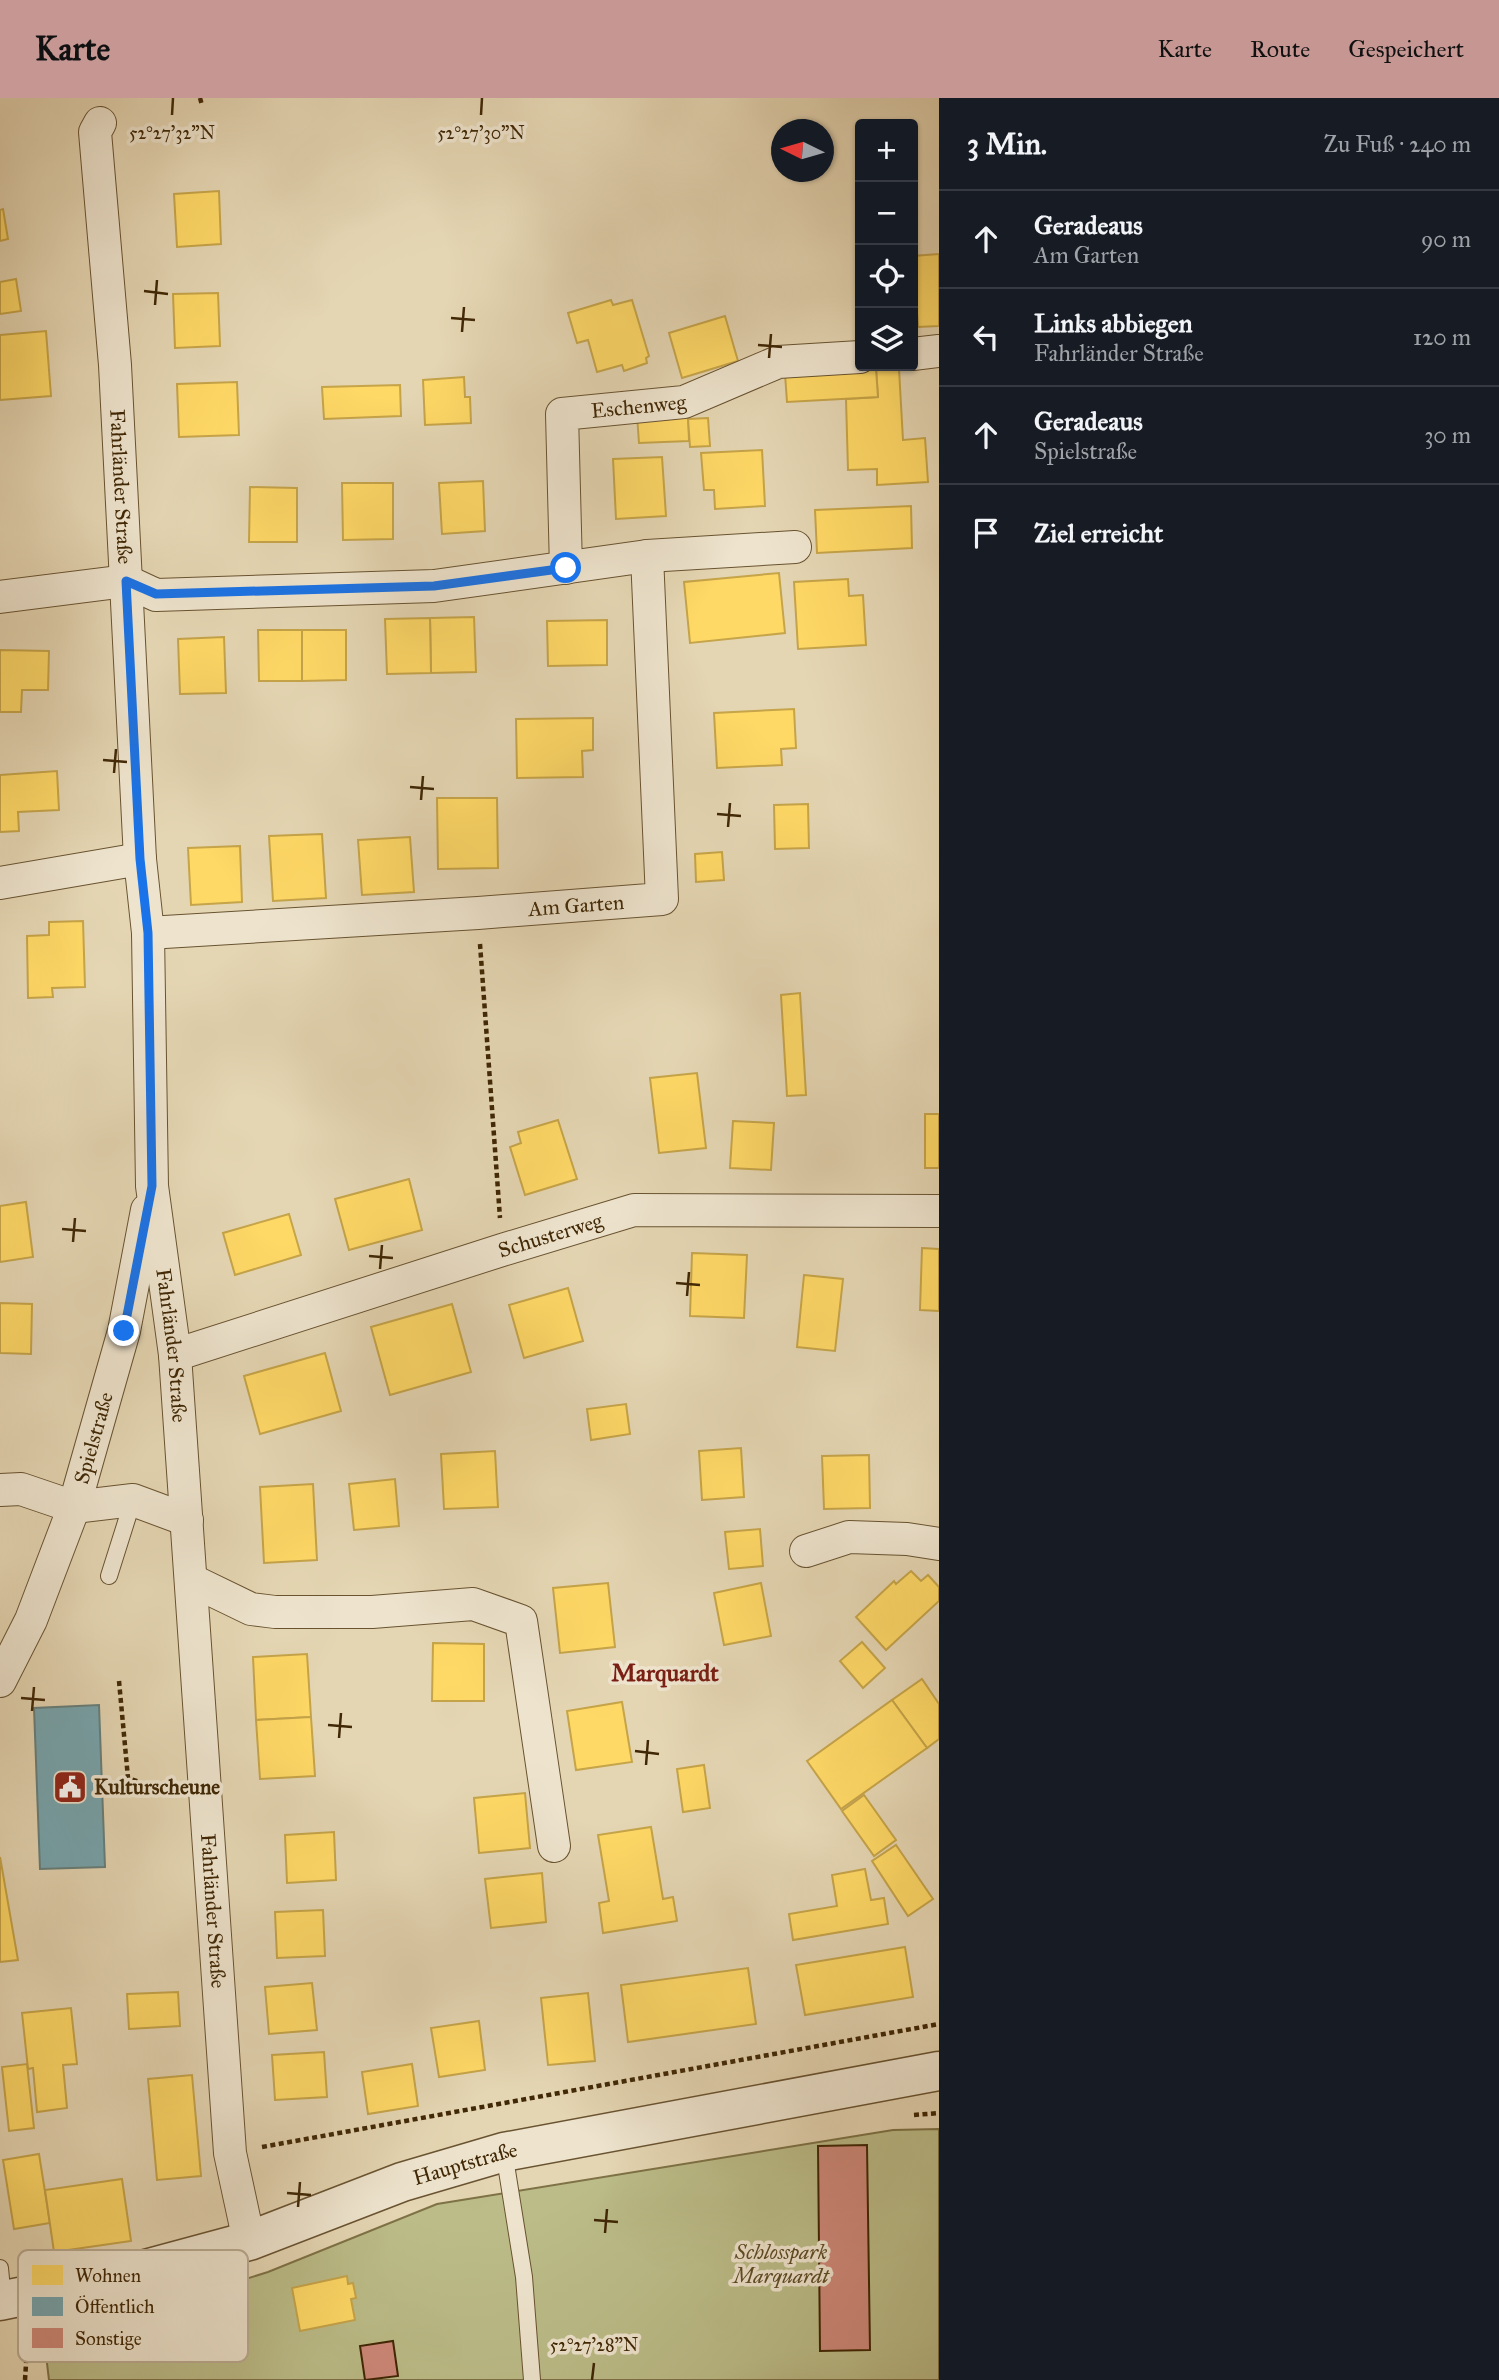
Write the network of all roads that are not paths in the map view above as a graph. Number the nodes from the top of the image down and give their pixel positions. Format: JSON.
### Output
{"nodes":[{"id":1,"x":100,"y":123,"type":"dead end"},
{"id":2,"x":939,"y":351,"type":"edge"},
{"id":3,"x":918,"y":353,"type":"edge"},
{"id":4,"x":855,"y":358,"type":"edge"},
{"id":5,"x":795,"y":547,"type":"dead end"},
{"id":6,"x":647,"y":556,"type":"junction"},
{"id":7,"x":566,"y":568,"type":"junction"},
{"id":8,"x":126,"y":581,"type":"junction"},
{"id":9,"x":0,"y":597,"type":"edge"},
{"id":10,"x":140,"y":859,"type":"junction"},
{"id":11,"x":0,"y":883,"type":"edge"},
{"id":12,"x":148,"y":933,"type":"junction"},
{"id":13,"x":152,"y":1186,"type":"junction"},
{"id":14,"x":939,"y":1211,"type":"edge"},
{"id":15,"x":176,"y":1355,"type":"junction"},
{"id":16,"x":0,"y":1490,"type":"edge"},
{"id":17,"x":133,"y":1500,"type":"junction"},
{"id":18,"x":74,"y":1507,"type":"junction"},
{"id":19,"x":187,"y":1520,"type":"junction"},
{"id":20,"x":939,"y":1544,"type":"edge"},
{"id":21,"x":806,"y":1551,"type":"dead end"},
{"id":22,"x":109,"y":1576,"type":"dead end"},
{"id":23,"x":191,"y":1580,"type":"junction"},
{"id":24,"x":0,"y":1681,"type":"edge"},
{"id":25,"x":554,"y":1846,"type":"dead end"},
{"id":26,"x":939,"y":2071,"type":"edge"},
{"id":27,"x":504,"y":2152,"type":"junction"},
{"id":28,"x":249,"y":2241,"type":"junction"},
{"id":29,"x":216,"y":2250,"type":"edge"},
{"id":30,"x":532,"y":2380,"type":"edge"}],
"edges":[{"from":1,"to":8,"type":"street","name":"Fahrländer Straße"},
{"from":2,"to":3,"type":"street"},
{"from":4,"to":7,"type":"street","name":"Eschenweg"},
{"from":5,"to":6,"type":"street"},
{"from":6,"to":7,"type":"street"},
{"from":6,"to":12,"type":"street","name":"Am Garten"},
{"from":7,"to":8,"type":"street"},
{"from":8,"to":9,"type":"street"},
{"from":8,"to":10,"type":"street","name":"Fahrländer Straße"},
{"from":10,"to":11,"type":"street"},
{"from":10,"to":12,"type":"street","name":"Fahrländer Straße"},
{"from":12,"to":13,"type":"street","name":"Fahrländer Straße"},
{"from":13,"to":15,"type":"street","name":"Fahrländer Straße"},
{"from":13,"to":18,"type":"street","name":"Spielstraße"},
{"from":14,"to":15,"type":"street","name":"Schusterweg"},
{"from":15,"to":19,"type":"street","name":"Fahrländer Straße"},
{"from":16,"to":18,"type":"street"},
{"from":17,"to":18,"type":"street"},
{"from":17,"to":19,"type":"street"},
{"from":17,"to":22,"type":"lane"},
{"from":18,"to":24,"type":"street","name":"Spielstraße"},
{"from":19,"to":23,"type":"street","name":"Fahrländer Straße"},
{"from":20,"to":21,"type":"street"},
{"from":23,"to":25,"type":"street"},
{"from":23,"to":28,"type":"street","name":"Fahrländer Straße"},
{"from":26,"to":27,"type":"street","name":"Hauptstraße"},
{"from":27,"to":28,"type":"street","name":"Hauptstraße"},
{"from":27,"to":30,"type":"lane"},
{"from":28,"to":29,"type":"street","name":"Hauptstraße"}]}
